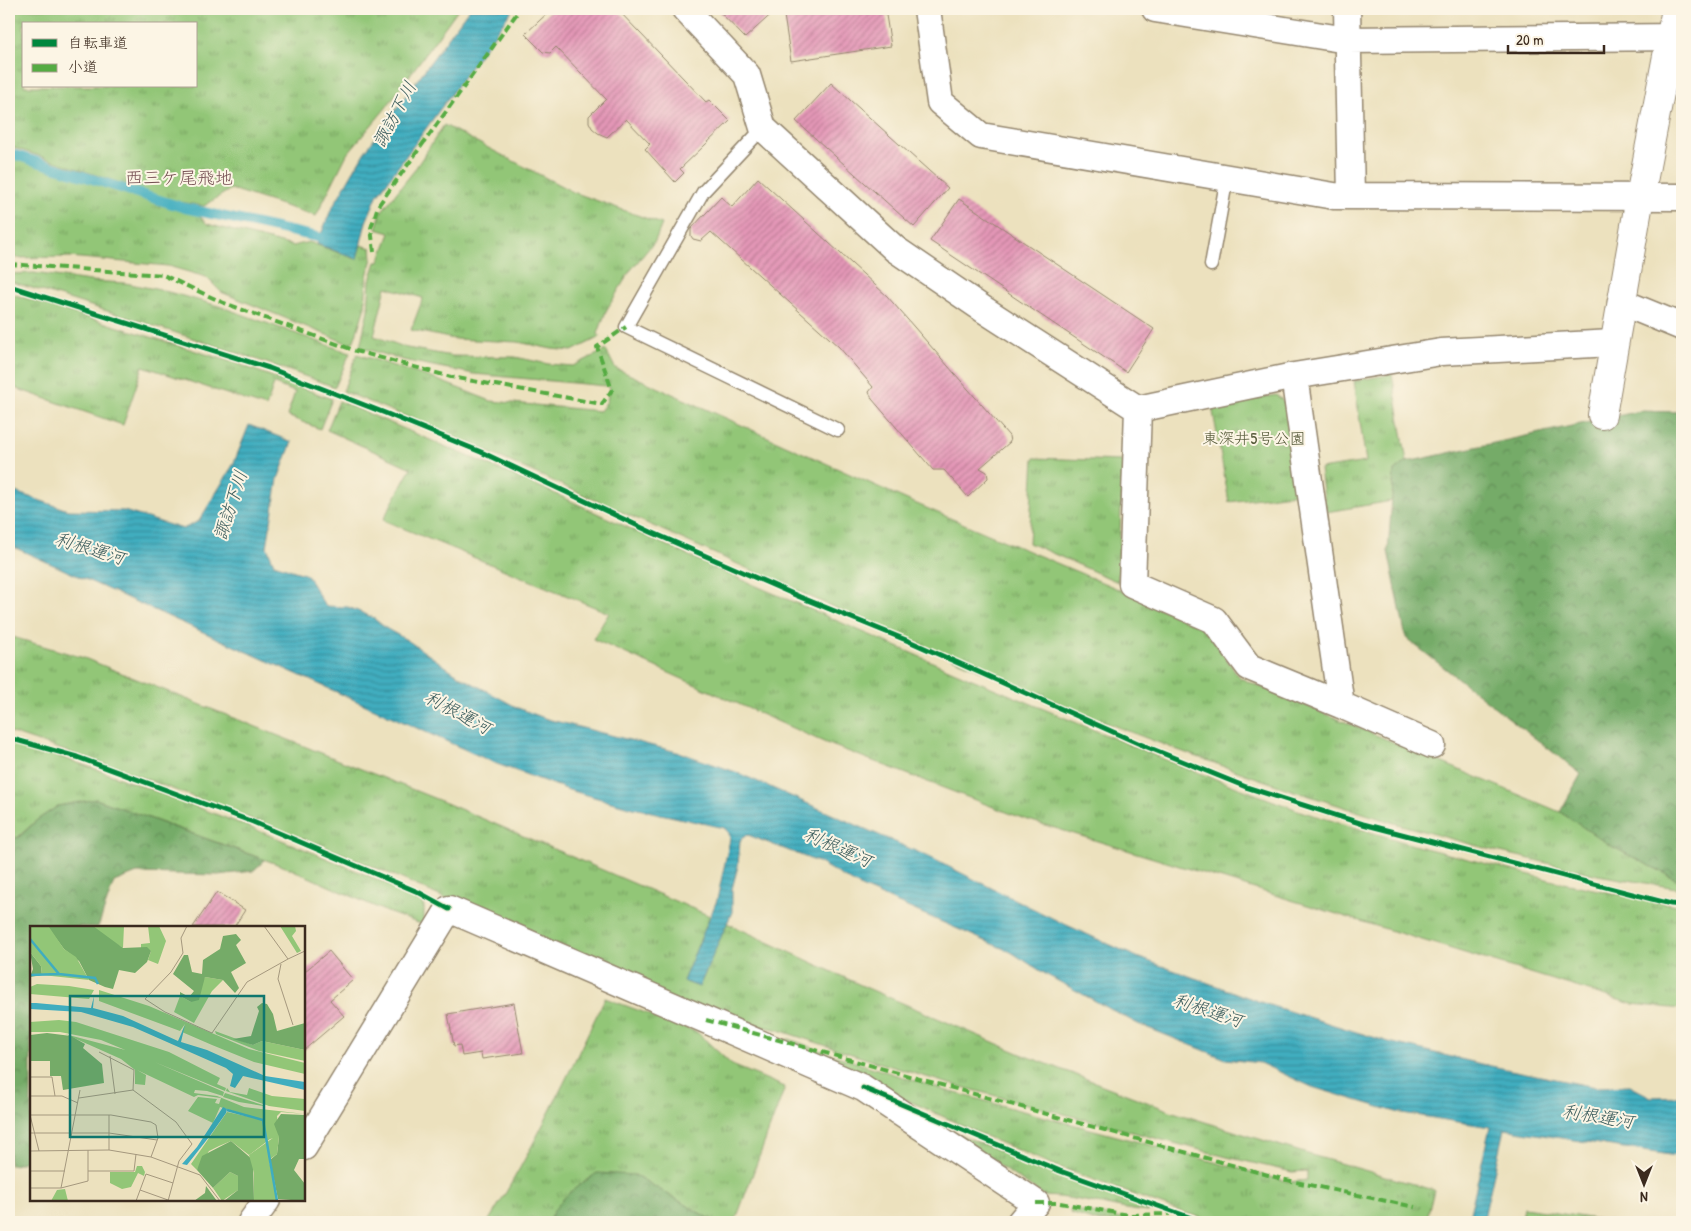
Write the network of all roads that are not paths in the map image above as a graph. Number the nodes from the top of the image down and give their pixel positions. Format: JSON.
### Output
{"nodes":[{"id":1,"x":685,"y":9,"type":"edge"},
{"id":2,"x":927,"y":9,"type":"edge"},
{"id":3,"x":1156,"y":9,"type":"edge"},
{"id":4,"x":1347,"y":9,"type":"edge"},
{"id":5,"x":1676,"y":9,"type":"edge"},
{"id":6,"x":1676,"y":37,"type":"edge"},
{"id":7,"x":1347,"y":40,"type":"junction"},
{"id":8,"x":763,"y":128,"type":"junction"},
{"id":9,"x":1227,"y":177,"type":"junction"},
{"id":10,"x":1351,"y":196,"type":"junction"},
{"id":11,"x":1682,"y":196,"type":"edge"},
{"id":12,"x":1640,"y":197,"type":"junction"},
{"id":13,"x":1211,"y":265,"type":"dead end"},
{"id":14,"x":1621,"y":302,"type":"junction"},
{"id":15,"x":1682,"y":328,"type":"edge"},
{"id":16,"x":1613,"y":343,"type":"junction"},
{"id":17,"x":1294,"y":376,"type":"junction"},
{"id":18,"x":1138,"y":409,"type":"junction"},
{"id":19,"x":1602,"y":415,"type":"dead end"},
{"id":20,"x":838,"y":430,"type":"dead end"},
{"id":21,"x":1341,"y":705,"type":"junction"},
{"id":22,"x":1432,"y":745,"type":"dead end"},
{"id":23,"x":305,"y":1145,"type":"edge"},
{"id":24,"x":266,"y":1201,"type":"edge"},
{"id":25,"x":251,"y":1222,"type":"edge"},
{"id":26,"x":1020,"y":1222,"type":"edge"}],
"edges":[{"from":1,"to":8,"type":"street"},
{"from":2,"to":9,"type":"street"},
{"from":3,"to":7,"type":"street"},
{"from":4,"to":7,"type":"street"},
{"from":5,"to":6,"type":"street"},
{"from":6,"to":7,"type":"street"},
{"from":6,"to":12,"type":"street"},
{"from":7,"to":10,"type":"street"},
{"from":8,"to":18,"type":"street"},
{"from":8,"to":20,"type":"lane"},
{"from":9,"to":10,"type":"street"},
{"from":9,"to":13,"type":"lane"},
{"from":10,"to":12,"type":"street"},
{"from":11,"to":12,"type":"street"},
{"from":12,"to":14,"type":"street"},
{"from":14,"to":15,"type":"street"},
{"from":14,"to":16,"type":"street"},
{"from":16,"to":17,"type":"street"},
{"from":16,"to":19,"type":"street"},
{"from":17,"to":18,"type":"street"},
{"from":17,"to":21,"type":"street"},
{"from":18,"to":21,"type":"street"},
{"from":21,"to":22,"type":"street"},
{"from":23,"to":26,"type":"street"},
{"from":24,"to":25,"type":"street"}]}
